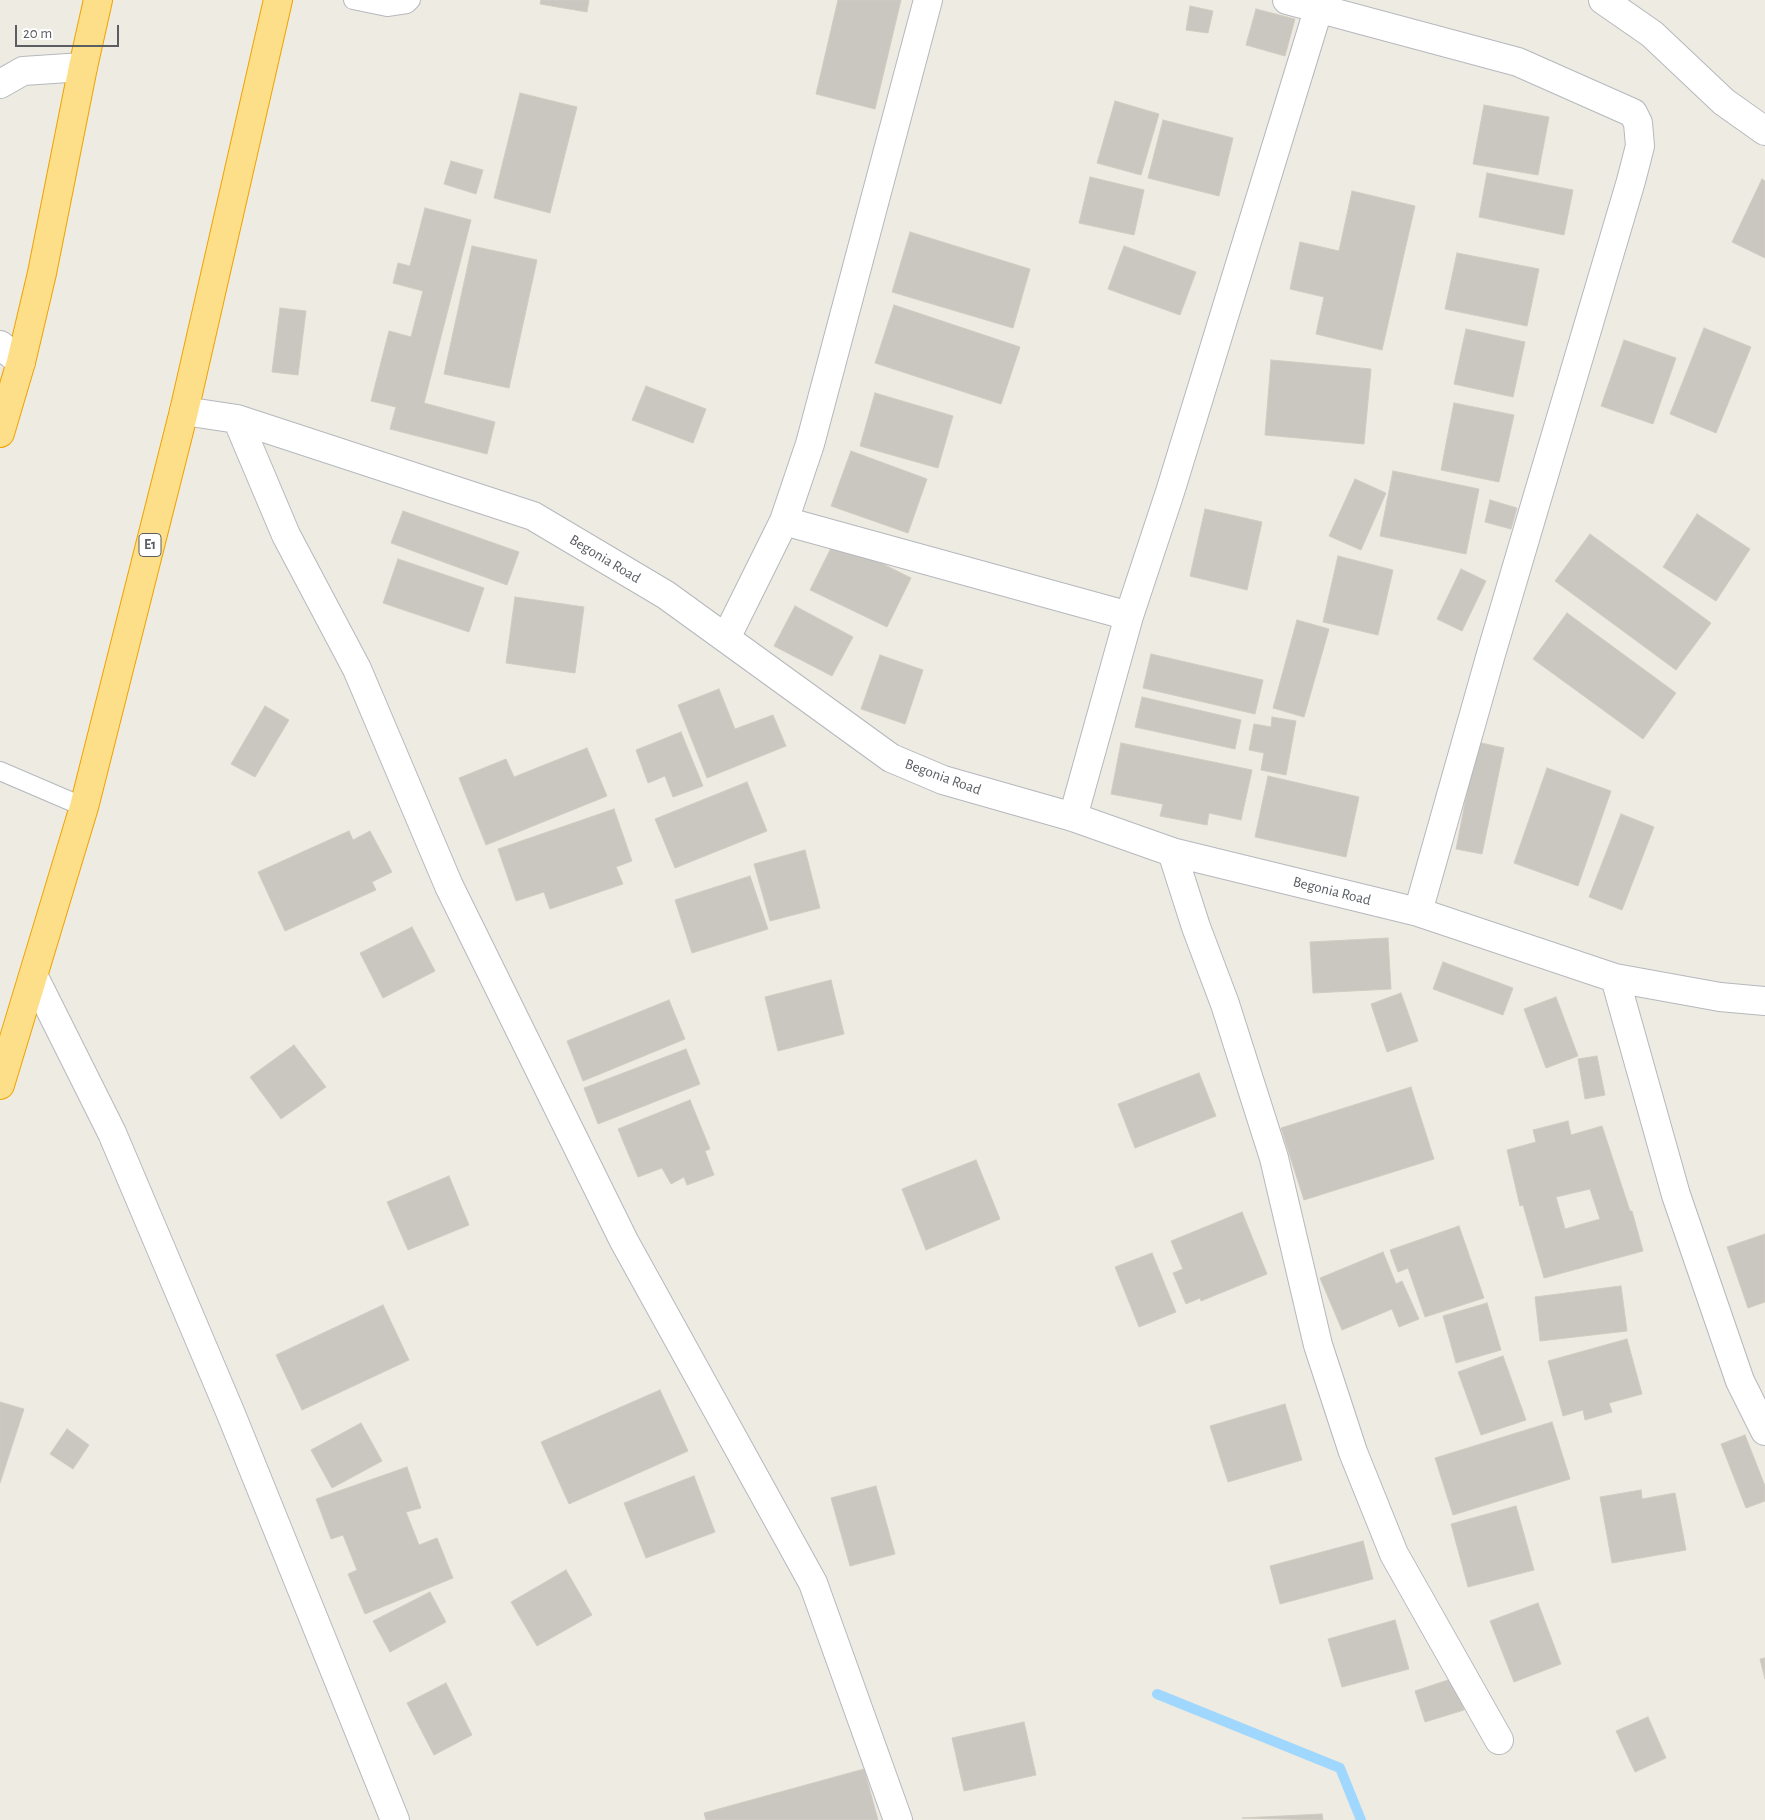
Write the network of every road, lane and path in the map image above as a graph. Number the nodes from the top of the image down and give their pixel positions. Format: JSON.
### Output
{"nodes":[{"id":1,"x":98,"y":0,"type":"edge"},
{"id":2,"x":278,"y":0,"type":"edge"},
{"id":3,"x":353,"y":0,"type":"edge"},
{"id":4,"x":411,"y":0,"type":"edge"},
{"id":5,"x":928,"y":0,"type":"edge"},
{"id":6,"x":1287,"y":0,"type":"edge"},
{"id":7,"x":1603,"y":0,"type":"edge"},
{"id":8,"x":1319,"y":7,"type":"junction"},
{"id":9,"x":83,"y":66,"type":"junction"},
{"id":10,"x":0,"y":80,"type":"edge"},
{"id":11,"x":0,"y":84,"type":"edge"},
{"id":12,"x":1765,"y":131,"type":"edge"},
{"id":13,"x":0,"y":345,"type":"edge"},
{"id":14,"x":21,"y":362,"type":"junction"},
{"id":15,"x":184,"y":411,"type":"junction"},
{"id":16,"x":2,"y":418,"type":"edge"},
{"id":17,"x":237,"y":419,"type":"junction"},
{"id":18,"x":784,"y":521,"type":"junction"},
{"id":19,"x":1129,"y":616,"type":"junction"},
{"id":20,"x":726,"y":638,"type":"junction"},
{"id":21,"x":0,"y":770,"type":"edge"},
{"id":22,"x":84,"y":807,"type":"junction"},
{"id":23,"x":1073,"y":817,"type":"junction"},
{"id":24,"x":1172,"y":852,"type":"junction"},
{"id":25,"x":1418,"y":912,"type":"junction"},
{"id":26,"x":34,"y":977,"type":"junction"},
{"id":27,"x":1615,"y":978,"type":"junction"},
{"id":28,"x":1765,"y":1001,"type":"edge"},
{"id":29,"x":0,"y":1085,"type":"edge"},
{"id":30,"x":1765,"y":1431,"type":"edge"},
{"id":31,"x":1499,"y":1740,"type":"dead end"},
{"id":32,"x":395,"y":1820,"type":"edge"},
{"id":33,"x":898,"y":1820,"type":"edge"}],
"edges":[{"from":1,"to":9,"type":"highway"},
{"from":2,"to":15,"type":"highway","number":"E1"},
{"from":3,"to":4,"type":"lane"},
{"from":5,"to":18,"type":"street"},
{"from":6,"to":8,"type":"street"},
{"from":7,"to":12,"type":"street"},
{"from":8,"to":19,"type":"street"},
{"from":8,"to":25,"type":"street"},
{"from":9,"to":11,"type":"street"},
{"from":9,"to":14,"type":"highway"},
{"from":10,"to":11,"type":"street"},
{"from":13,"to":14,"type":"street"},
{"from":14,"to":16,"type":"highway"},
{"from":15,"to":17,"type":"street","name":"Begonia Road"},
{"from":15,"to":22,"type":"highway","number":"E1"},
{"from":17,"to":20,"type":"street","name":"Begonia Road"},
{"from":17,"to":33,"type":"street"},
{"from":18,"to":19,"type":"street"},
{"from":18,"to":20,"type":"street"},
{"from":19,"to":23,"type":"street"},
{"from":20,"to":23,"type":"street","name":"Begonia Road"},
{"from":21,"to":22,"type":"lane"},
{"from":22,"to":26,"type":"highway","number":"E1"},
{"from":23,"to":24,"type":"street","name":"Begonia Road"},
{"from":24,"to":25,"type":"street","name":"Begonia Road"},
{"from":24,"to":31,"type":"street"},
{"from":25,"to":27,"type":"street","name":"Begonia Road"},
{"from":26,"to":29,"type":"highway","number":"E1"},
{"from":26,"to":32,"type":"street"},
{"from":27,"to":28,"type":"street","name":"Begonia Road"},
{"from":27,"to":30,"type":"street"}]}
